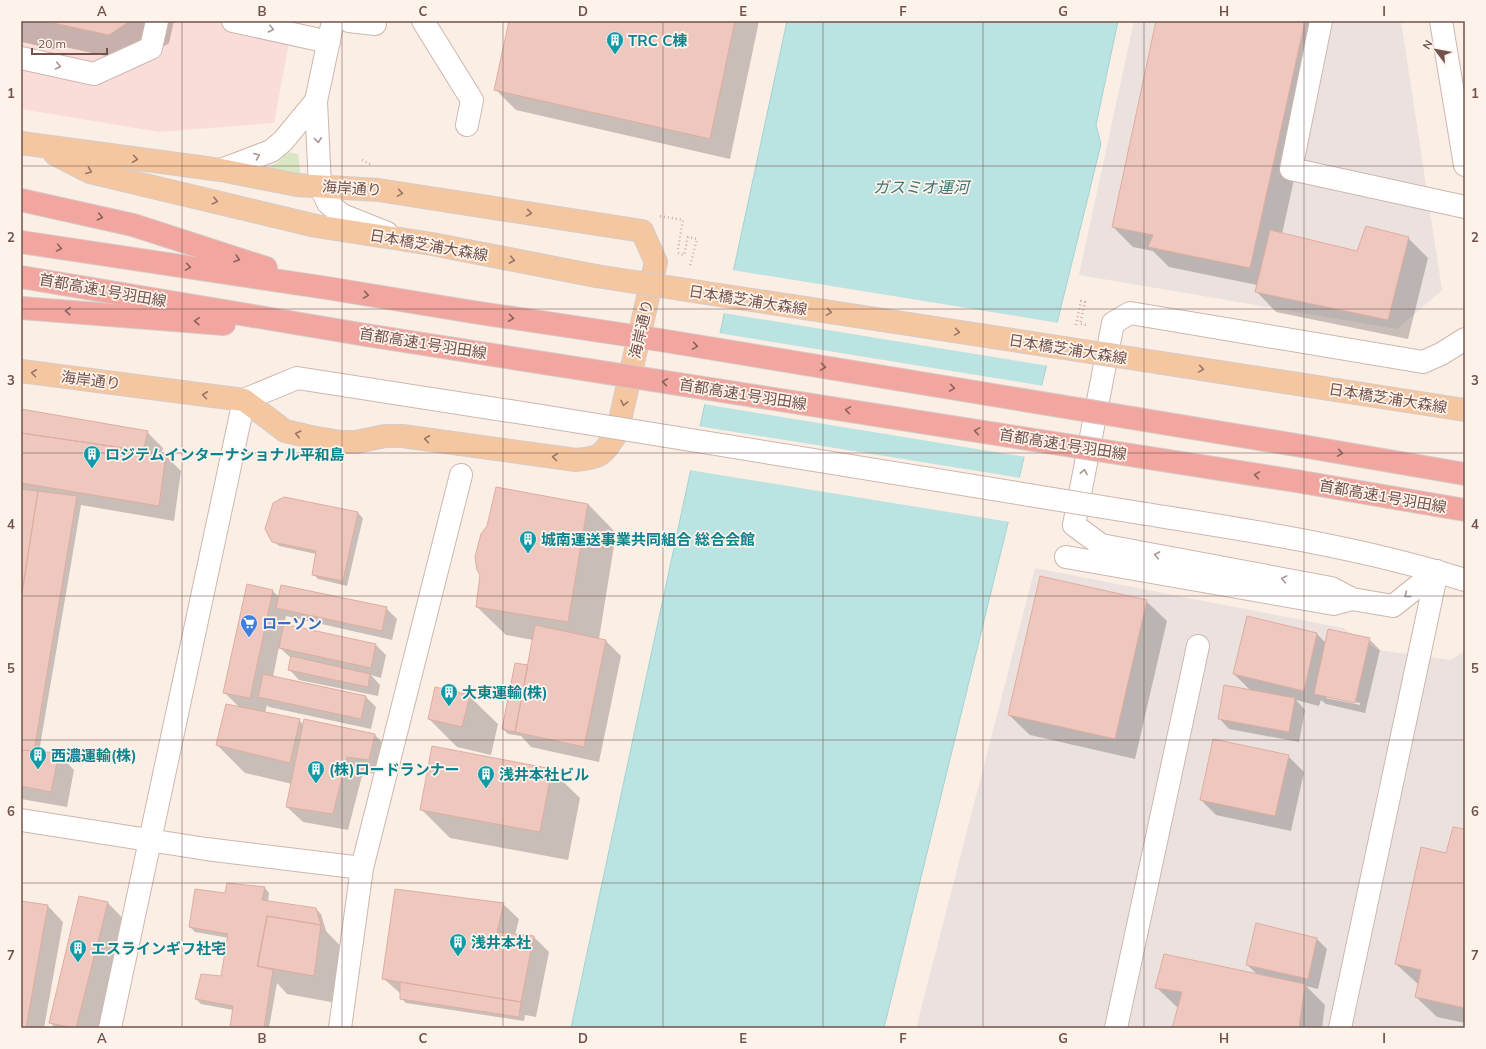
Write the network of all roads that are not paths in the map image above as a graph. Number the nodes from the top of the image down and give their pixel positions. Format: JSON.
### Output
{"nodes":[{"id":1,"x":157,"y":21,"type":"edge"},
{"id":2,"x":233,"y":21,"type":"edge"},
{"id":3,"x":333,"y":21,"type":"edge"},
{"id":4,"x":349,"y":21,"type":"edge"},
{"id":5,"x":423,"y":21,"type":"edge"},
{"id":6,"x":1321,"y":21,"type":"edge"},
{"id":7,"x":1441,"y":21,"type":"edge"},
{"id":8,"x":375,"y":24,"type":"dead end"},
{"id":9,"x":329,"y":42,"type":"junction"},
{"id":10,"x":21,"y":58,"type":"edge"},
{"id":11,"x":316,"y":101,"type":"junction"},
{"id":12,"x":467,"y":125,"type":"dead end"},
{"id":13,"x":31,"y":145,"type":"edge"},
{"id":14,"x":1465,"y":165,"type":"edge"},
{"id":15,"x":221,"y":170,"type":"junction"},
{"id":16,"x":320,"y":186,"type":"junction"},
{"id":17,"x":21,"y":200,"type":"edge"},
{"id":18,"x":1465,"y":207,"type":"edge"},
{"id":19,"x":405,"y":240,"type":"junction"},
{"id":20,"x":21,"y":242,"type":"edge"},
{"id":21,"x":21,"y":277,"type":"edge"},
{"id":22,"x":327,"y":288,"type":"junction"},
{"id":23,"x":21,"y":308,"type":"edge"},
{"id":24,"x":320,"y":329,"type":"junction"},
{"id":25,"x":1465,"y":339,"type":"edge"},
{"id":26,"x":21,"y":371,"type":"edge"},
{"id":27,"x":244,"y":400,"type":"junction"},
{"id":28,"x":1465,"y":410,"type":"edge"},
{"id":29,"x":1465,"y":474,"type":"edge"},
{"id":30,"x":461,"y":475,"type":"dead end"},
{"id":31,"x":1465,"y":510,"type":"edge"},
{"id":32,"x":1066,"y":557,"type":"dead end"},
{"id":33,"x":1437,"y":571,"type":"junction"},
{"id":34,"x":1465,"y":580,"type":"edge"},
{"id":35,"x":1352,"y":599,"type":"junction"},
{"id":36,"x":1198,"y":646,"type":"dead end"},
{"id":37,"x":21,"y":820,"type":"edge"},
{"id":38,"x":149,"y":840,"type":"junction"},
{"id":39,"x":362,"y":868,"type":"junction"},
{"id":40,"x":110,"y":1028,"type":"edge"},
{"id":41,"x":340,"y":1028,"type":"edge"},
{"id":42,"x":1116,"y":1028,"type":"edge"},
{"id":43,"x":1340,"y":1028,"type":"edge"}],
"edges":[{"from":10,"to":1,"type":"street","one_way":true},
{"from":2,"to":9,"type":"street","one_way":true},
{"from":3,"to":9,"type":"street"},
{"from":4,"to":8,"type":"street"},
{"from":5,"to":12,"type":"street"},
{"from":6,"to":18,"type":"street"},
{"from":7,"to":14,"type":"street"},
{"from":9,"to":11,"type":"street"},
{"from":15,"to":11,"type":"street","one_way":true},
{"from":11,"to":16,"type":"street","one_way":true},
{"from":13,"to":15,"type":"main road","name":"海岸通り","one_way":true},
{"from":13,"to":19,"type":"main road","name":"日本橋芝浦大森線","one_way":true},
{"from":15,"to":16,"type":"main road","name":"海岸通り"},
{"from":16,"to":19,"type":"street"},
{"from":16,"to":27,"type":"main road","name":"海岸通り","one_way":true},
{"from":17,"to":22,"type":"highway","one_way":true},
{"from":19,"to":28,"type":"main road","name":"日本橋芝浦大森線","one_way":true,"bridge":true},
{"from":20,"to":22,"type":"highway","one_way":true},
{"from":21,"to":24,"type":"highway","name":"首都高速1号羽田線"},
{"from":22,"to":29,"type":"highway","one_way":true,"bridge":true},
{"from":24,"to":23,"type":"highway","one_way":true},
{"from":31,"to":24,"type":"highway","name":"首都高速1号羽田線","one_way":true,"bridge":true},
{"from":35,"to":25,"type":"street","one_way":true},
{"from":27,"to":26,"type":"main road","name":"海岸通り","one_way":true},
{"from":27,"to":33,"type":"street","bridge":true},
{"from":27,"to":38,"type":"street"},
{"from":30,"to":39,"type":"street"},
{"from":32,"to":35,"type":"street"},
{"from":33,"to":34,"type":"street"},
{"from":33,"to":35,"type":"street","one_way":true},
{"from":33,"to":43,"type":"street"},
{"from":36,"to":42,"type":"street"},
{"from":37,"to":38,"type":"street"},
{"from":38,"to":39,"type":"street"},
{"from":38,"to":40,"type":"street"},
{"from":39,"to":41,"type":"street"}]}
